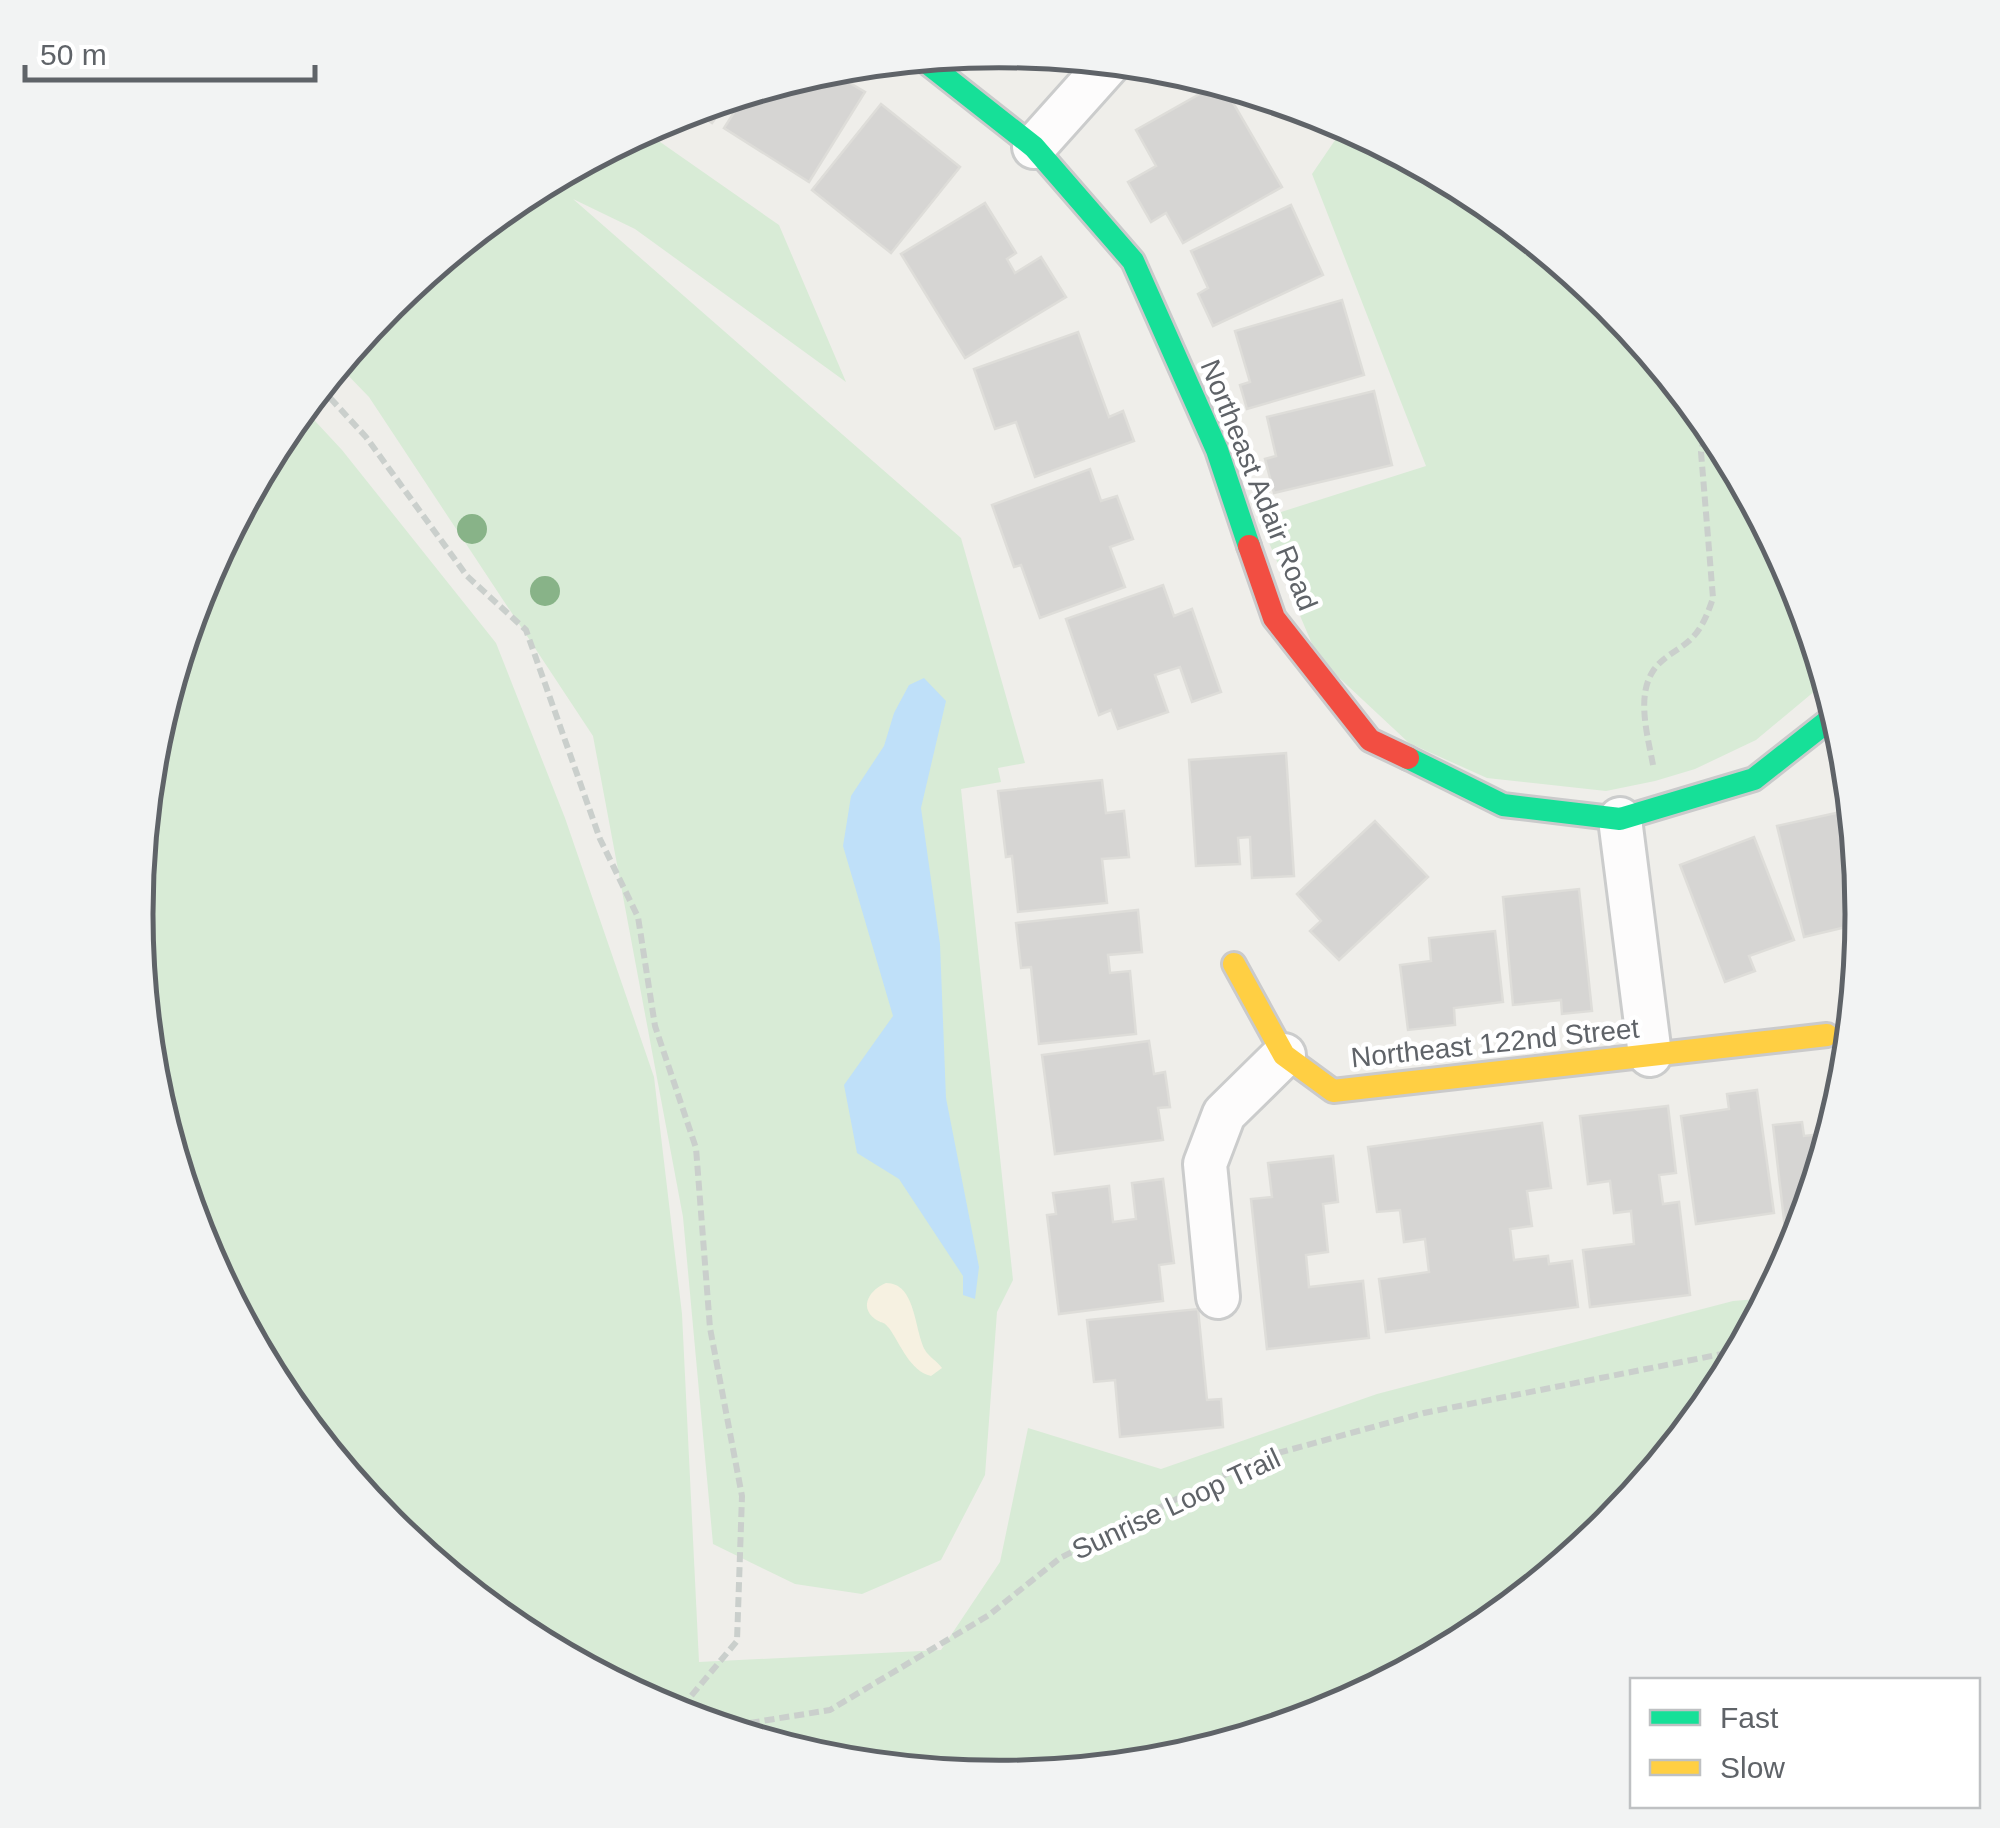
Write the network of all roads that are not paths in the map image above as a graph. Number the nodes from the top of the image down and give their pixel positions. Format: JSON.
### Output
{"nodes":[{"id":1,"x":937,"y":70,"type":"edge"},
{"id":2,"x":1099,"y":74,"type":"edge"},
{"id":3,"x":1034,"y":147,"type":"junction"},
{"id":4,"x":1824,"y":724,"type":"edge"},
{"id":5,"x":1640,"y":814,"type":"junction"},
{"id":6,"x":1234,"y":964,"type":"dead end"},
{"id":7,"x":1827,"y":1035,"type":"dead end"},
{"id":8,"x":1284,"y":1056,"type":"junction"},
{"id":9,"x":1650,"y":1056,"type":"junction"},
{"id":10,"x":1218,"y":1297,"type":"dead end"}],
"edges":[{"from":1,"to":3,"type":"street","name":"Northeast Adair Road"},
{"from":2,"to":3,"type":"street"},
{"from":3,"to":5,"type":"street","name":"Northeast Adair Road"},
{"from":4,"to":5,"type":"street"},
{"from":5,"to":9,"type":"street"},
{"from":6,"to":8,"type":"street","name":"Northeast 122nd Street"},
{"from":7,"to":9,"type":"street","name":"Northeast 122nd Street"},
{"from":8,"to":9,"type":"street","name":"Northeast 122nd Street"},
{"from":8,"to":10,"type":"street"}]}
